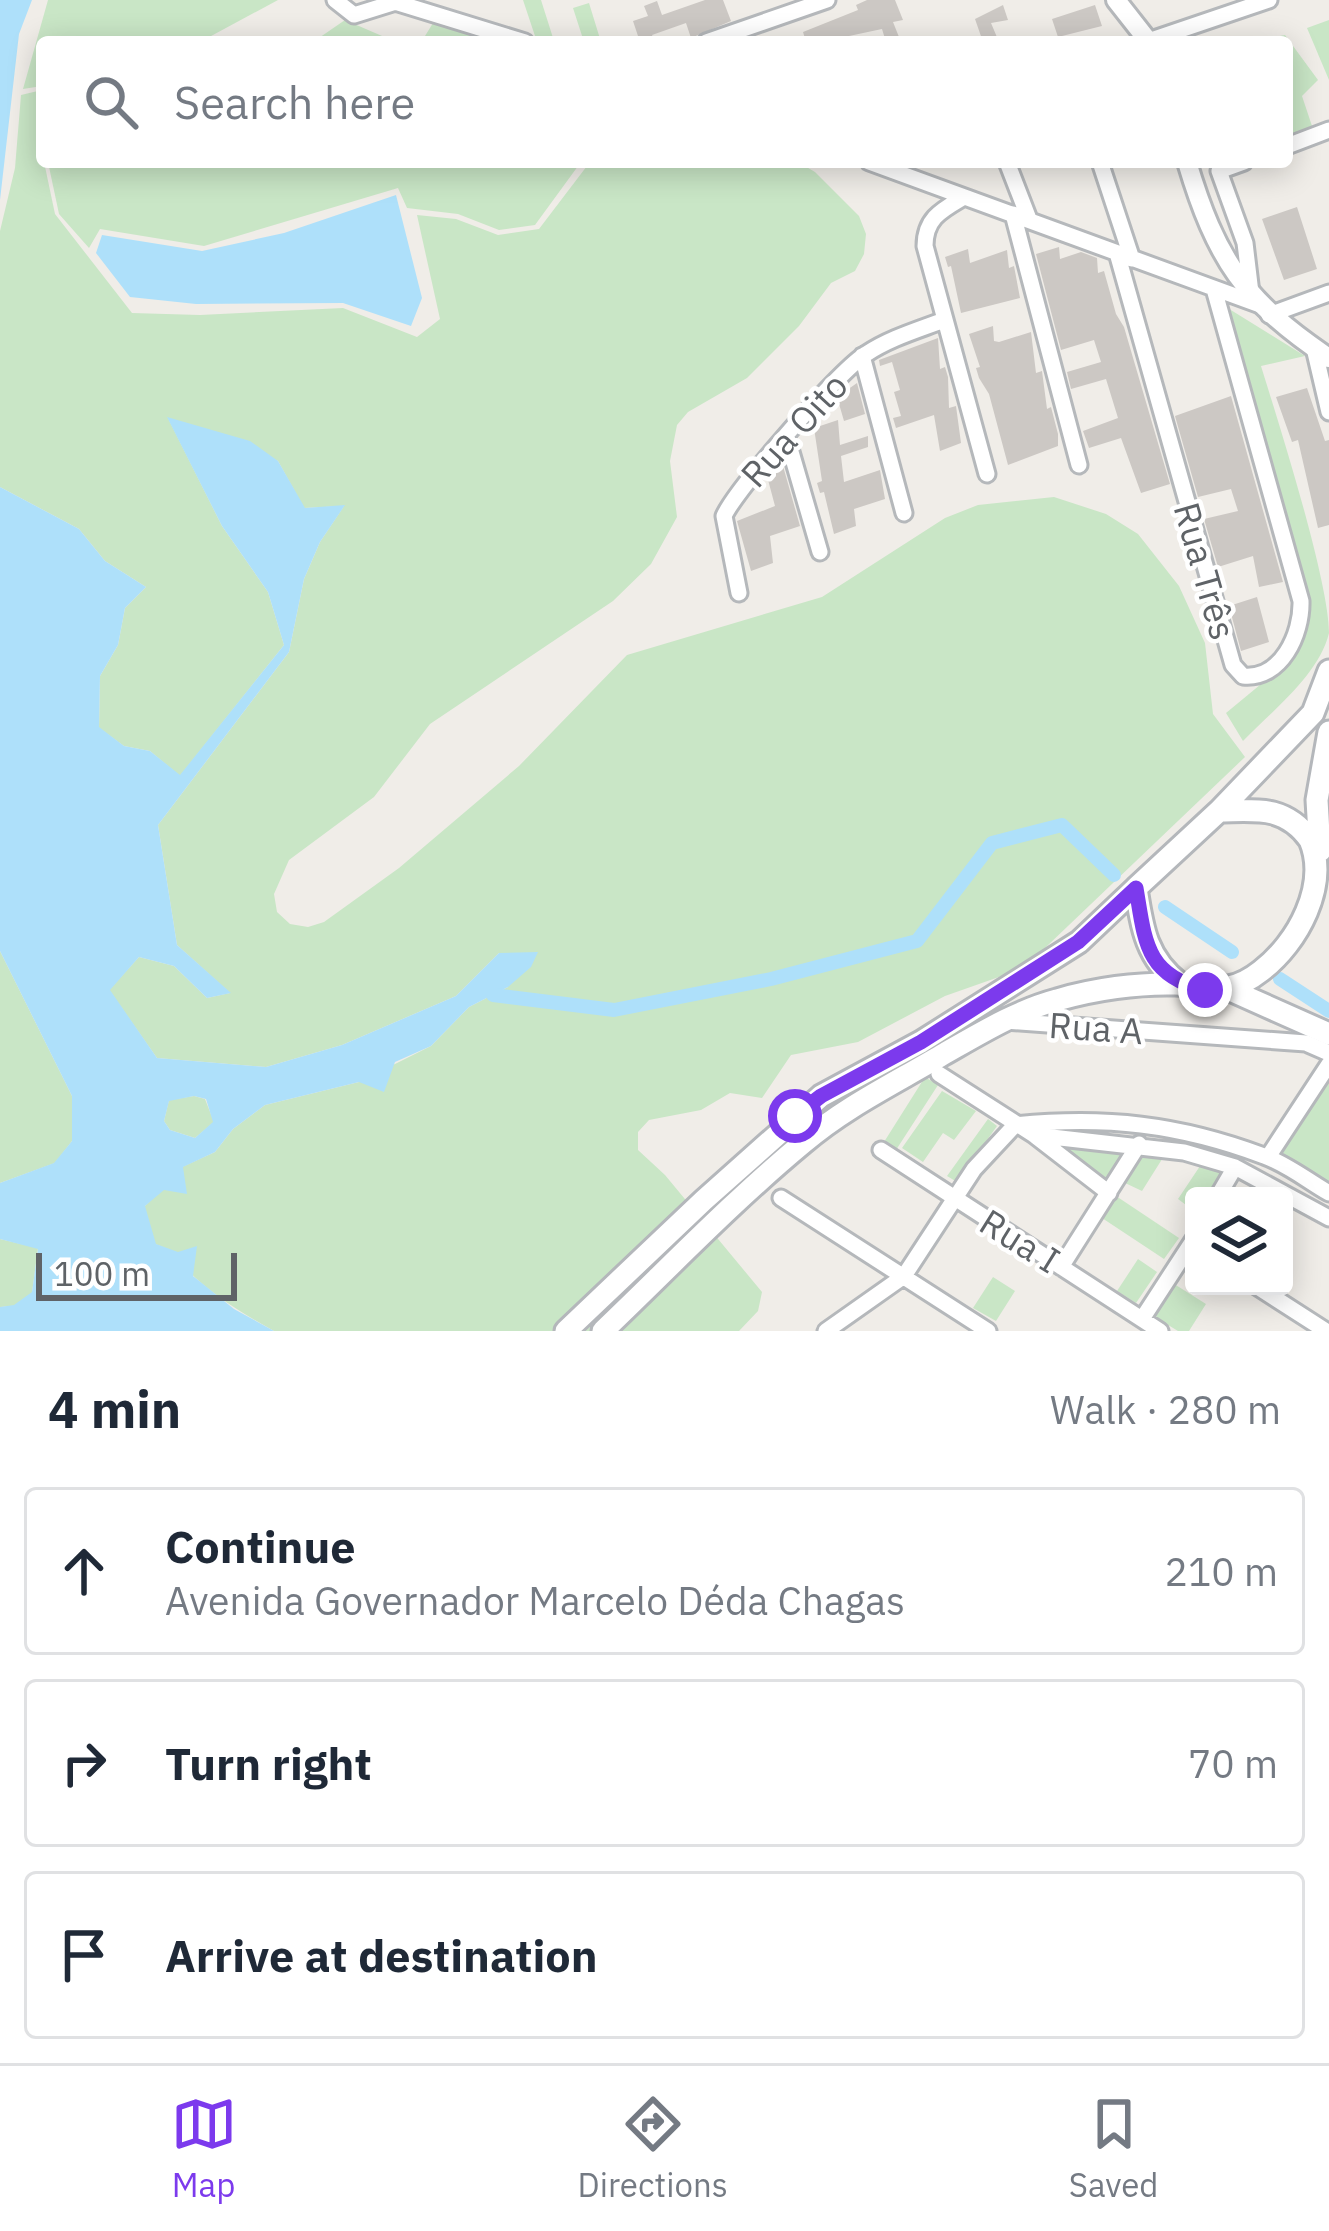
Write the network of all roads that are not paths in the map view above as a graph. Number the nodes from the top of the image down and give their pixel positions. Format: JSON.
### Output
{"nodes":[{"id":1,"x":335,"y":0,"type":"edge"},
{"id":2,"x":827,"y":0,"type":"edge"},
{"id":3,"x":1116,"y":0,"type":"edge"},
{"id":4,"x":1269,"y":0,"type":"edge"},
{"id":5,"x":399,"y":1,"type":"edge"},
{"id":6,"x":507,"y":36,"type":"edge"},
{"id":7,"x":723,"y":36,"type":"edge"},
{"id":8,"x":1143,"y":36,"type":"edge"},
{"id":9,"x":1165,"y":36,"type":"edge"},
{"id":10,"x":1329,"y":130,"type":"edge"},
{"id":11,"x":1293,"y":144,"type":"edge"},
{"id":12,"x":885,"y":168,"type":"edge"},
{"id":13,"x":916,"y":168,"type":"edge"},
{"id":14,"x":1009,"y":168,"type":"edge"},
{"id":15,"x":1102,"y":168,"type":"edge"},
{"id":16,"x":1189,"y":168,"type":"edge"},
{"id":17,"x":1228,"y":168,"type":"edge"},
{"id":18,"x":922,"y":182,"type":"junction"},
{"id":19,"x":964,"y":197,"type":"junction"},
{"id":20,"x":1021,"y":216,"type":"junction"},
{"id":21,"x":1124,"y":256,"type":"junction"},
{"id":22,"x":1214,"y":289,"type":"junction"},
{"id":23,"x":1329,"y":293,"type":"edge"},
{"id":24,"x":1260,"y":304,"type":"junction"},
{"id":25,"x":944,"y":320,"type":"junction"},
{"id":26,"x":1321,"y":353,"type":"edge"},
{"id":27,"x":862,"y":356,"type":"junction"},
{"id":28,"x":1329,"y":412,"type":"edge"},
{"id":29,"x":787,"y":438,"type":"junction"},
{"id":30,"x":1079,"y":464,"type":"dead end"},
{"id":31,"x":987,"y":474,"type":"dead end"},
{"id":32,"x":904,"y":513,"type":"dead end"},
{"id":33,"x":820,"y":552,"type":"dead end"},
{"id":34,"x":739,"y":593,"type":"dead end"},
{"id":35,"x":1329,"y":671,"type":"edge"},
{"id":36,"x":1329,"y":732,"type":"edge"},
{"id":37,"x":1219,"y":811,"type":"junction"},
{"id":38,"x":1322,"y":864,"type":"junction"},
{"id":39,"x":1136,"y":888,"type":"junction"},
{"id":40,"x":1316,"y":902,"type":"junction"},
{"id":41,"x":1329,"y":924,"type":"edge"},
{"id":42,"x":1180,"y":984,"type":"junction"},
{"id":43,"x":1228,"y":989,"type":"junction"},
{"id":44,"x":1004,"y":1021,"type":"junction"},
{"id":45,"x":1329,"y":1034,"type":"edge"},
{"id":46,"x":1329,"y":1053,"type":"edge"},
{"id":47,"x":1329,"y":1064,"type":"edge"},
{"id":48,"x":939,"y":1075,"type":"dead end"},
{"id":49,"x":1016,"y":1125,"type":"junction"},
{"id":50,"x":1034,"y":1135,"type":"junction"},
{"id":51,"x":1139,"y":1144,"type":"junction"},
{"id":52,"x":880,"y":1150,"type":"dead end"},
{"id":53,"x":1268,"y":1157,"type":"junction"},
{"id":54,"x":1235,"y":1167,"type":"junction"},
{"id":55,"x":1224,"y":1187,"type":"edge"},
{"id":56,"x":1109,"y":1193,"type":"junction"},
{"id":57,"x":1329,"y":1193,"type":"edge"},
{"id":58,"x":781,"y":1198,"type":"dead end"},
{"id":59,"x":954,"y":1199,"type":"junction"},
{"id":60,"x":1329,"y":1218,"type":"edge"},
{"id":61,"x":1185,"y":1255,"type":"edge"},
{"id":62,"x":1061,"y":1267,"type":"junction"},
{"id":63,"x":904,"y":1276,"type":"junction"},
{"id":64,"x":1270,"y":1295,"type":"edge"},
{"id":65,"x":1142,"y":1319,"type":"junction"},
{"id":66,"x":566,"y":1331,"type":"edge"},
{"id":67,"x":603,"y":1331,"type":"edge"},
{"id":68,"x":826,"y":1331,"type":"edge"},
{"id":69,"x":988,"y":1331,"type":"edge"},
{"id":70,"x":1160,"y":1331,"type":"edge"},
{"id":71,"x":1326,"y":1331,"type":"edge"}],
"edges":[{"from":1,"to":5,"type":"street"},
{"from":2,"to":7,"type":"street"},
{"from":3,"to":8,"type":"street"},
{"from":4,"to":9,"type":"street"},
{"from":5,"to":6,"type":"street"},
{"from":10,"to":11,"type":"street"},
{"from":12,"to":18,"type":"street"},
{"from":13,"to":18,"type":"street"},
{"from":14,"to":20,"type":"street"},
{"from":15,"to":21,"type":"street"},
{"from":16,"to":24,"type":"street"},
{"from":17,"to":24,"type":"street"},
{"from":18,"to":19,"type":"street"},
{"from":19,"to":20,"type":"street"},
{"from":19,"to":25,"type":"street"},
{"from":20,"to":21,"type":"street"},
{"from":20,"to":30,"type":"street"},
{"from":21,"to":22,"type":"street"},
{"from":21,"to":22,"type":"street","name":"Rua Três"},
{"from":22,"to":24,"type":"street"},
{"from":23,"to":24,"type":"street"},
{"from":24,"to":26,"type":"street"},
{"from":25,"to":27,"type":"street","name":"Rua Oito"},
{"from":25,"to":31,"type":"street"},
{"from":26,"to":28,"type":"street"},
{"from":27,"to":29,"type":"street","name":"Rua Oito"},
{"from":27,"to":32,"type":"street"},
{"from":29,"to":33,"type":"street"},
{"from":29,"to":34,"type":"street","name":"Rua Oito"},
{"from":35,"to":37,"type":"main road"},
{"from":36,"to":38,"type":"main road"},
{"from":37,"to":38,"type":"main road"},
{"from":37,"to":39,"type":"main road"},
{"from":38,"to":40,"type":"main road"},
{"from":39,"to":42,"type":"main road"},
{"from":39,"to":66,"type":"main road"},
{"from":40,"to":41,"type":"main road"},
{"from":40,"to":43,"type":"main road"},
{"from":42,"to":43,"type":"main road"},
{"from":42,"to":44,"type":"main road"},
{"from":43,"to":45,"type":"main road"},
{"from":44,"to":46,"type":"street","name":"Rua A"},
{"from":44,"to":67,"type":"main road"},
{"from":47,"to":53,"type":"street"},
{"from":48,"to":49,"type":"street"},
{"from":49,"to":50,"type":"street"},
{"from":49,"to":53,"type":"street"},
{"from":49,"to":59,"type":"street"},
{"from":50,"to":51,"type":"street"},
{"from":50,"to":56,"type":"street"},
{"from":51,"to":54,"type":"street"},
{"from":51,"to":56,"type":"street"},
{"from":52,"to":59,"type":"street","name":"Rua I"},
{"from":53,"to":57,"type":"street"},
{"from":54,"to":55,"type":"street"},
{"from":54,"to":60,"type":"street"},
{"from":56,"to":62,"type":"street"},
{"from":58,"to":63,"type":"street"},
{"from":59,"to":62,"type":"street","name":"Rua I"},
{"from":59,"to":63,"type":"street"},
{"from":61,"to":65,"type":"street"},
{"from":62,"to":65,"type":"street","name":"Rua I"},
{"from":63,"to":68,"type":"street"},
{"from":63,"to":69,"type":"street"},
{"from":64,"to":71,"type":"street"},
{"from":65,"to":70,"type":"street","name":"Rua I"}]}
